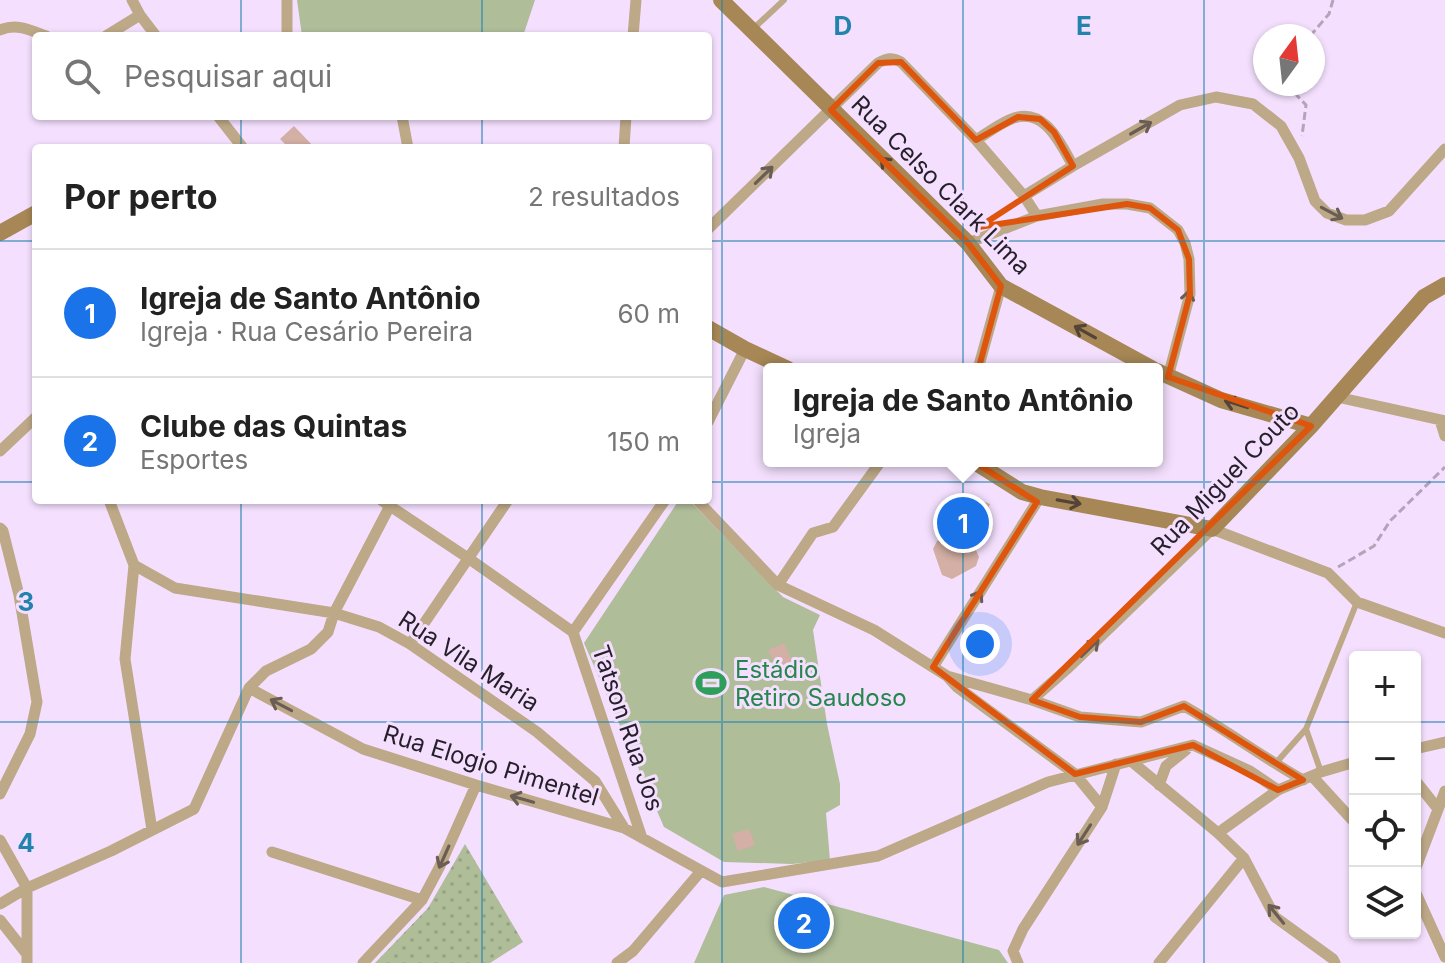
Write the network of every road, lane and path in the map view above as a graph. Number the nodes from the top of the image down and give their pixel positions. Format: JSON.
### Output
{"nodes":[{"id":1,"x":132,"y":0,"type":"edge"},
{"id":2,"x":287,"y":0,"type":"edge"},
{"id":3,"x":636,"y":0,"type":"edge"},
{"id":4,"x":721,"y":0,"type":"edge"},
{"id":5,"x":784,"y":0,"type":"edge"},
{"id":6,"x":1333,"y":0,"type":"edge"},
{"id":7,"x":140,"y":15,"type":"junction"},
{"id":8,"x":1320,"y":24,"type":"edge"},
{"id":9,"x":0,"y":30,"type":"edge"},
{"id":10,"x":751,"y":31,"type":"junction"},
{"id":11,"x":35,"y":32,"type":"edge"},
{"id":12,"x":112,"y":32,"type":"edge"},
{"id":13,"x":153,"y":32,"type":"edge"},
{"id":14,"x":287,"y":32,"type":"edge"},
{"id":15,"x":633,"y":32,"type":"edge"},
{"id":16,"x":1297,"y":96,"type":"edge"},
{"id":17,"x":831,"y":110,"type":"junction"},
{"id":18,"x":221,"y":120,"type":"edge"},
{"id":19,"x":403,"y":120,"type":"edge"},
{"id":20,"x":626,"y":120,"type":"edge"},
{"id":21,"x":976,"y":140,"type":"junction"},
{"id":22,"x":240,"y":144,"type":"edge"},
{"id":23,"x":407,"y":144,"type":"edge"},
{"id":24,"x":624,"y":144,"type":"edge"},
{"id":25,"x":1445,"y":149,"type":"edge"},
{"id":26,"x":1299,"y":158,"type":"junction"},
{"id":27,"x":1073,"y":166,"type":"junction"},
{"id":28,"x":1024,"y":196,"type":"junction"},
{"id":29,"x":32,"y":215,"type":"edge"},
{"id":30,"x":1037,"y":216,"type":"junction"},
{"id":31,"x":712,"y":225,"type":"edge"},
{"id":32,"x":0,"y":233,"type":"edge"},
{"id":33,"x":968,"y":243,"type":"junction"},
{"id":34,"x":1445,"y":285,"type":"edge"},
{"id":35,"x":1001,"y":286,"type":"junction"},
{"id":36,"x":712,"y":330,"type":"edge"},
{"id":37,"x":745,"y":349,"type":"junction"},
{"id":38,"x":775,"y":363,"type":"edge"},
{"id":39,"x":980,"y":363,"type":"edge"},
{"id":40,"x":1143,"y":363,"type":"edge"},
{"id":41,"x":1163,"y":364,"type":"edge"},
{"id":42,"x":1163,"y":373,"type":"edge"},
{"id":43,"x":1337,"y":397,"type":"junction"},
{"id":44,"x":712,"y":414,"type":"edge"},
{"id":45,"x":1442,"y":420,"type":"edge"},
{"id":46,"x":32,"y":421,"type":"edge"},
{"id":47,"x":1311,"y":426,"type":"junction"},
{"id":48,"x":1445,"y":436,"type":"edge"},
{"id":49,"x":0,"y":451,"type":"edge"},
{"id":50,"x":877,"y":467,"type":"edge"},
{"id":51,"x":982,"y":467,"type":"edge"},
{"id":52,"x":1445,"y":467,"type":"edge"},
{"id":53,"x":1040,"y":497,"type":"junction"},
{"id":54,"x":111,"y":504,"type":"edge"},
{"id":55,"x":387,"y":504,"type":"edge"},
{"id":56,"x":391,"y":504,"type":"edge"},
{"id":57,"x":505,"y":504,"type":"edge"},
{"id":58,"x":662,"y":504,"type":"edge"},
{"id":59,"x":701,"y":504,"type":"edge"},
{"id":60,"x":0,"y":528,"type":"edge"},
{"id":61,"x":1212,"y":529,"type":"junction"},
{"id":62,"x":468,"y":558,"type":"junction"},
{"id":63,"x":134,"y":565,"type":"junction"},
{"id":64,"x":1328,"y":573,"type":"junction"},
{"id":65,"x":778,"y":585,"type":"junction"},
{"id":66,"x":1357,"y":602,"type":"junction"},
{"id":67,"x":334,"y":613,"type":"junction"},
{"id":68,"x":573,"y":632,"type":"junction"},
{"id":69,"x":1445,"y":633,"type":"edge"},
{"id":70,"x":410,"y":644,"type":"junction"},
{"id":71,"x":933,"y":667,"type":"junction"},
{"id":72,"x":947,"y":676,"type":"junction"},
{"id":73,"x":249,"y":688,"type":"junction"},
{"id":74,"x":1032,"y":700,"type":"junction"},
{"id":75,"x":1306,"y":729,"type":"junction"},
{"id":76,"x":1445,"y":742,"type":"edge"},
{"id":77,"x":1193,"y":745,"type":"junction"},
{"id":78,"x":1421,"y":748,"type":"edge"},
{"id":79,"x":1131,"y":761,"type":"junction"},
{"id":80,"x":1116,"y":764,"type":"junction"},
{"id":81,"x":1275,"y":764,"type":"junction"},
{"id":82,"x":1349,"y":764,"type":"edge"},
{"id":83,"x":1075,"y":774,"type":"junction"},
{"id":84,"x":1312,"y":776,"type":"junction"},
{"id":85,"x":476,"y":785,"type":"junction"},
{"id":86,"x":1159,"y":785,"type":"junction"},
{"id":87,"x":1421,"y":788,"type":"edge"},
{"id":88,"x":1278,"y":790,"type":"junction"},
{"id":89,"x":1445,"y":791,"type":"edge"},
{"id":90,"x":0,"y":794,"type":"edge"},
{"id":91,"x":1102,"y":807,"type":"junction"},
{"id":92,"x":1438,"y":809,"type":"junction"},
{"id":93,"x":1349,"y":816,"type":"edge"},
{"id":94,"x":624,"y":828,"type":"junction"},
{"id":95,"x":152,"y":830,"type":"junction"},
{"id":96,"x":1218,"y":833,"type":"junction"},
{"id":97,"x":642,"y":838,"type":"junction"},
{"id":98,"x":0,"y":840,"type":"edge"},
{"id":99,"x":272,"y":852,"type":"dead end"},
{"id":100,"x":1244,"y":858,"type":"junction"},
{"id":101,"x":1416,"y":867,"type":"edge"},
{"id":102,"x":701,"y":871,"type":"junction"},
{"id":103,"x":27,"y":888,"type":"junction"},
{"id":104,"x":422,"y":900,"type":"junction"},
{"id":105,"x":0,"y":904,"type":"edge"},
{"id":106,"x":1421,"y":904,"type":"edge"},
{"id":107,"x":0,"y":920,"type":"edge"},
{"id":108,"x":1445,"y":957,"type":"edge"},
{"id":109,"x":27,"y":958,"type":"edge"},
{"id":110,"x":363,"y":963,"type":"edge"},
{"id":111,"x":617,"y":963,"type":"edge"},
{"id":112,"x":1018,"y":963,"type":"edge"},
{"id":113,"x":1159,"y":963,"type":"edge"},
{"id":114,"x":1335,"y":963,"type":"edge"}],
"edges":[{"from":1,"to":7,"type":"street"},
{"from":2,"to":14,"type":"street"},
{"from":3,"to":15,"type":"street"},
{"from":4,"to":10,"type":"street","name":"Rua Celso Clark Lima"},
{"from":5,"to":10,"type":"lane"},
{"from":6,"to":8,"type":"path"},
{"from":7,"to":12,"type":"street"},
{"from":7,"to":13,"type":"street"},
{"from":9,"to":11,"type":"street"},
{"from":10,"to":17,"type":"street","name":"Rua Celso Clark Lima"},
{"from":16,"to":26,"type":"path"},
{"from":17,"to":21,"type":"street"},
{"from":31,"to":17,"type":"street","one_way":true},
{"from":33,"to":17,"type":"street","name":"Rua Celso Clark Lima","one_way":true},
{"from":18,"to":22,"type":"street"},
{"from":19,"to":23,"type":"street"},
{"from":20,"to":24,"type":"street"},
{"from":21,"to":27,"type":"street"},
{"from":21,"to":28,"type":"street"},
{"from":26,"to":25,"type":"street","one_way":true},
{"from":27,"to":26,"type":"street","one_way":true},
{"from":27,"to":28,"type":"street"},
{"from":28,"to":30,"type":"street"},
{"from":29,"to":32,"type":"street"},
{"from":30,"to":33,"type":"street"},
{"from":41,"to":30,"type":"street","one_way":true},
{"from":33,"to":35,"type":"street","name":"Rua Celso Clark Lima"},
{"from":34,"to":43,"type":"street","name":"Rua Miguel Couto"},
{"from":35,"to":39,"type":"street"},
{"from":40,"to":35,"type":"street","name":"Rua Celso Clark Lima","one_way":true},
{"from":36,"to":37,"type":"street"},
{"from":37,"to":38,"type":"street"},
{"from":37,"to":44,"type":"street"},
{"from":47,"to":42,"type":"street","name":"Rua Celso Clark Lima","one_way":true},
{"from":43,"to":45,"type":"street"},
{"from":43,"to":47,"type":"street","name":"Rua Miguel Couto"},
{"from":45,"to":48,"type":"street"},
{"from":46,"to":49,"type":"street"},
{"from":47,"to":61,"type":"street","name":"Rua Miguel Couto"},
{"from":50,"to":65,"type":"street"},
{"from":51,"to":53,"type":"street"},
{"from":52,"to":64,"type":"path"},
{"from":53,"to":61,"type":"street","one_way":true},
{"from":71,"to":53,"type":"street","one_way":true},
{"from":54,"to":63,"type":"street"},
{"from":55,"to":67,"type":"street"},
{"from":56,"to":62,"type":"street"},
{"from":57,"to":62,"type":"street"},
{"from":58,"to":68,"type":"street"},
{"from":59,"to":65,"type":"street"},
{"from":60,"to":90,"type":"street"},
{"from":61,"to":64,"type":"street"},
{"from":74,"to":61,"type":"street","name":"Rua Miguel Couto","one_way":true},
{"from":62,"to":68,"type":"street"},
{"from":62,"to":70,"type":"street"},
{"from":63,"to":67,"type":"street","name":"Rua Vila Maria"},
{"from":63,"to":95,"type":"street"},
{"from":64,"to":66,"type":"street"},
{"from":65,"to":71,"type":"street"},
{"from":66,"to":69,"type":"street"},
{"from":66,"to":75,"type":"lane"},
{"from":67,"to":70,"type":"street","name":"Rua Vila Maria"},
{"from":67,"to":73,"type":"street"},
{"from":68,"to":97,"type":"street","name":"Tatson Rua Jos"},
{"from":70,"to":94,"type":"street","name":"Rua Vila Maria"},
{"from":71,"to":72,"type":"street"},
{"from":72,"to":74,"type":"street"},
{"from":72,"to":83,"type":"street"},
{"from":85,"to":73,"type":"street","name":"Rua Elogio Pimentel","one_way":true},
{"from":73,"to":95,"type":"street"},
{"from":74,"to":81,"type":"street"},
{"from":75,"to":81,"type":"lane"},
{"from":75,"to":84,"type":"lane"},
{"from":76,"to":78,"type":"street"},
{"from":77,"to":79,"type":"street"},
{"from":77,"to":86,"type":"street"},
{"from":77,"to":88,"type":"street"},
{"from":79,"to":80,"type":"street"},
{"from":79,"to":86,"type":"street"},
{"from":80,"to":83,"type":"street"},
{"from":80,"to":91,"type":"street"},
{"from":81,"to":84,"type":"street"},
{"from":82,"to":84,"type":"street"},
{"from":83,"to":91,"type":"street"},
{"from":83,"to":102,"type":"street","name":"Rua Elogio Pimentel"},
{"from":84,"to":88,"type":"street"},
{"from":84,"to":93,"type":"street"},
{"from":94,"to":85,"type":"street","name":"Rua Elogio Pimentel","one_way":true},
{"from":85,"to":104,"type":"street","one_way":true},
{"from":86,"to":96,"type":"street"},
{"from":87,"to":92,"type":"street"},
{"from":88,"to":96,"type":"street"},
{"from":89,"to":92,"type":"street"},
{"from":91,"to":112,"type":"street","one_way":true},
{"from":92,"to":101,"type":"street"},
{"from":94,"to":97,"type":"street","name":"Rua Elogio Pimentel"},
{"from":95,"to":103,"type":"street"},
{"from":96,"to":100,"type":"street"},
{"from":97,"to":102,"type":"street","name":"Rua Elogio Pimentel"},
{"from":98,"to":103,"type":"street"},
{"from":99,"to":104,"type":"street"},
{"from":100,"to":113,"type":"street"},
{"from":114,"to":100,"type":"street","one_way":true},
{"from":102,"to":111,"type":"street"},
{"from":103,"to":105,"type":"street"},
{"from":103,"to":109,"type":"street"},
{"from":104,"to":110,"type":"street"},
{"from":106,"to":108,"type":"street"},
{"from":107,"to":109,"type":"street"}]}
